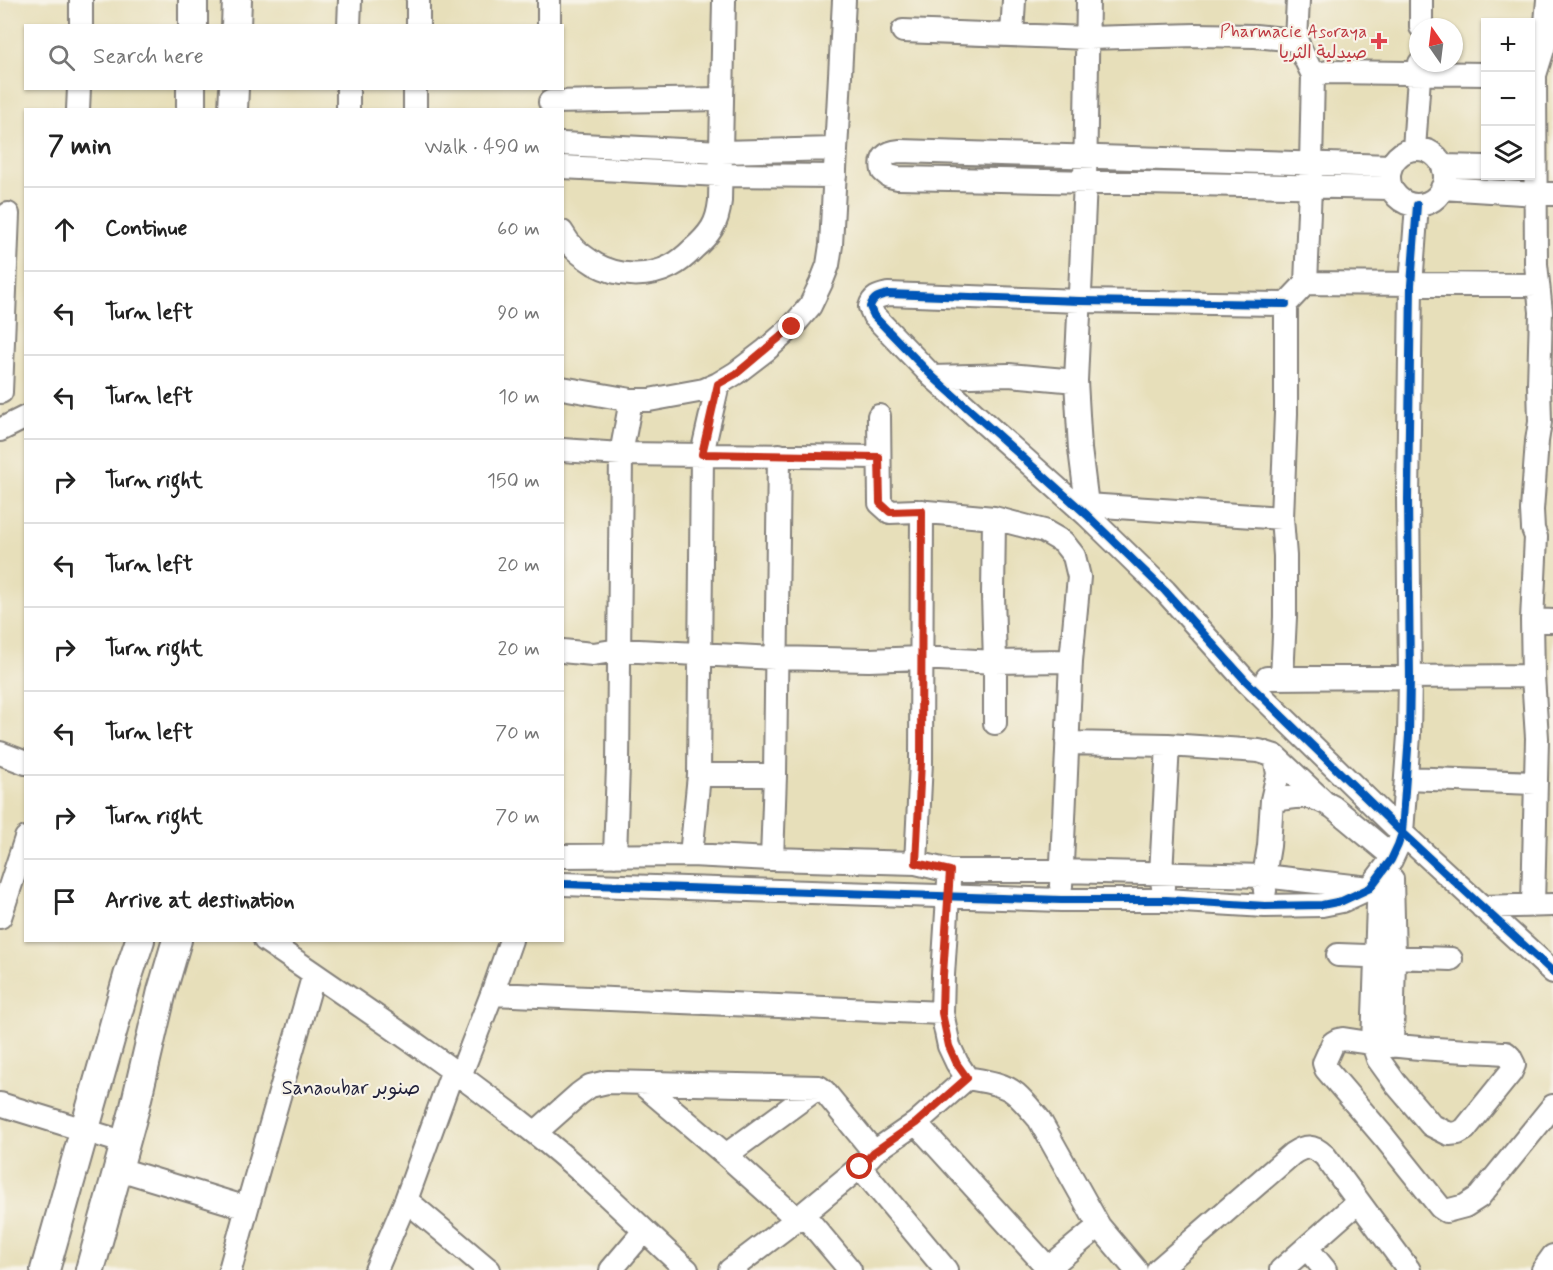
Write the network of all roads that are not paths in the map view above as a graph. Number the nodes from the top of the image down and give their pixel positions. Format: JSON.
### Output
{"nodes":[{"id":1,"x":81,"y":0,"type":"edge"},
{"id":2,"x":193,"y":0,"type":"edge"},
{"id":3,"x":237,"y":0,"type":"edge"},
{"id":4,"x":350,"y":0,"type":"edge"},
{"id":5,"x":418,"y":0,"type":"edge"},
{"id":6,"x":549,"y":0,"type":"edge"},
{"id":7,"x":724,"y":0,"type":"edge"},
{"id":8,"x":844,"y":0,"type":"edge"},
{"id":9,"x":1014,"y":0,"type":"edge"},
{"id":10,"x":1088,"y":0,"type":"edge"},
{"id":11,"x":1298,"y":0,"type":"edge"},
{"id":12,"x":1421,"y":0,"type":"edge"},
{"id":13,"x":1548,"y":0,"type":"edge"},
{"id":14,"x":1421,"y":18,"type":"edge"},
{"id":15,"x":81,"y":24,"type":"edge"},
{"id":16,"x":192,"y":24,"type":"edge"},
{"id":17,"x":236,"y":24,"type":"edge"},
{"id":18,"x":349,"y":24,"type":"edge"},
{"id":19,"x":418,"y":24,"type":"edge"},
{"id":20,"x":549,"y":24,"type":"edge"},
{"id":21,"x":903,"y":31,"type":"dead end"},
{"id":22,"x":1012,"y":35,"type":"junction"},
{"id":23,"x":1088,"y":38,"type":"junction"},
{"id":24,"x":1296,"y":40,"type":"junction"},
{"id":25,"x":1548,"y":47,"type":"edge"},
{"id":26,"x":1409,"y":68,"type":"edge"},
{"id":27,"x":1420,"y":72,"type":"edge"},
{"id":28,"x":1463,"y":72,"type":"edge"},
{"id":29,"x":1535,"y":72,"type":"edge"},
{"id":30,"x":1481,"y":74,"type":"edge"},
{"id":31,"x":1313,"y":75,"type":"junction"},
{"id":32,"x":79,"y":90,"type":"edge"},
{"id":33,"x":191,"y":90,"type":"edge"},
{"id":34,"x":234,"y":90,"type":"edge"},
{"id":35,"x":348,"y":90,"type":"edge"},
{"id":36,"x":416,"y":90,"type":"edge"},
{"id":37,"x":722,"y":99,"type":"junction"},
{"id":38,"x":550,"y":100,"type":"edge"},
{"id":39,"x":1535,"y":101,"type":"edge"},
{"id":40,"x":78,"y":108,"type":"edge"},
{"id":41,"x":190,"y":108,"type":"edge"},
{"id":42,"x":233,"y":108,"type":"edge"},
{"id":43,"x":348,"y":108,"type":"edge"},
{"id":44,"x":415,"y":108,"type":"edge"},
{"id":45,"x":564,"y":144,"type":"edge"},
{"id":46,"x":835,"y":149,"type":"junction"},
{"id":47,"x":1414,"y":149,"type":"junction"},
{"id":48,"x":721,"y":152,"type":"junction"},
{"id":49,"x":1085,"y":157,"type":"junction"},
{"id":50,"x":1311,"y":164,"type":"junction"},
{"id":51,"x":564,"y":167,"type":"edge"},
{"id":52,"x":1481,"y":167,"type":"edge"},
{"id":53,"x":1540,"y":167,"type":"edge"},
{"id":54,"x":720,"y":175,"type":"junction"},
{"id":55,"x":835,"y":176,"type":"junction"},
{"id":56,"x":1391,"y":177,"type":"junction"},
{"id":57,"x":1443,"y":177,"type":"junction"},
{"id":58,"x":1085,"y":182,"type":"junction"},
{"id":59,"x":1310,"y":187,"type":"junction"},
{"id":60,"x":1544,"y":194,"type":"edge"},
{"id":61,"x":1417,"y":205,"type":"junction"},
{"id":62,"x":11,"y":214,"type":"edge"},
{"id":63,"x":564,"y":235,"type":"edge"},
{"id":64,"x":1306,"y":283,"type":"junction"},
{"id":65,"x":1411,"y":285,"type":"junction"},
{"id":66,"x":1538,"y":285,"type":"junction"},
{"id":67,"x":1080,"y":301,"type":"junction"},
{"id":68,"x":1286,"y":304,"type":"junction"},
{"id":69,"x":1547,"y":312,"type":"edge"},
{"id":70,"x":933,"y":377,"type":"junction"},
{"id":71,"x":1076,"y":381,"type":"junction"},
{"id":72,"x":718,"y":384,"type":"junction"},
{"id":73,"x":564,"y":387,"type":"edge"},
{"id":74,"x":1,"y":392,"type":"edge"},
{"id":75,"x":632,"y":400,"type":"junction"},
{"id":76,"x":24,"y":403,"type":"edge"},
{"id":77,"x":879,"y":416,"type":"dead end"},
{"id":78,"x":24,"y":418,"type":"edge"},
{"id":79,"x":0,"y":430,"type":"edge"},
{"id":80,"x":564,"y":450,"type":"edge"},
{"id":81,"x":621,"y":454,"type":"junction"},
{"id":82,"x":702,"y":454,"type":"junction"},
{"id":83,"x":778,"y":455,"type":"junction"},
{"id":84,"x":879,"y":457,"type":"junction"},
{"id":85,"x":1087,"y":510,"type":"junction"},
{"id":86,"x":922,"y":511,"type":"junction"},
{"id":87,"x":1282,"y":518,"type":"junction"},
{"id":88,"x":994,"y":519,"type":"junction"},
{"id":89,"x":1542,"y":621,"type":"edge"},
{"id":90,"x":564,"y":651,"type":"edge"},
{"id":91,"x":619,"y":651,"type":"junction"},
{"id":92,"x":699,"y":655,"type":"junction"},
{"id":93,"x":776,"y":658,"type":"junction"},
{"id":94,"x":921,"y":658,"type":"junction"},
{"id":95,"x":1071,"y":661,"type":"junction"},
{"id":96,"x":995,"y":662,"type":"junction"},
{"id":97,"x":1533,"y":676,"type":"junction"},
{"id":98,"x":1282,"y":677,"type":"junction"},
{"id":99,"x":1410,"y":677,"type":"junction"},
{"id":100,"x":1245,"y":680,"type":"junction"},
{"id":101,"x":995,"y":723,"type":"dead end"},
{"id":102,"x":1545,"y":738,"type":"edge"},
{"id":103,"x":1067,"y":743,"type":"junction"},
{"id":104,"x":1168,"y":745,"type":"junction"},
{"id":105,"x":0,"y":753,"type":"edge"},
{"id":106,"x":1275,"y":756,"type":"junction"},
{"id":107,"x":24,"y":762,"type":"edge"},
{"id":108,"x":699,"y":775,"type":"junction"},
{"id":109,"x":775,"y":775,"type":"junction"},
{"id":110,"x":1406,"y":778,"type":"junction"},
{"id":111,"x":1536,"y":783,"type":"junction"},
{"id":112,"x":1272,"y":800,"type":"junction"},
{"id":113,"x":1323,"y":801,"type":"junction"},
{"id":114,"x":1402,"y":833,"type":"junction"},
{"id":115,"x":24,"y":844,"type":"edge"},
{"id":116,"x":691,"y":855,"type":"junction"},
{"id":117,"x":564,"y":856,"type":"edge"},
{"id":118,"x":615,"y":856,"type":"junction"},
{"id":119,"x":772,"y":859,"type":"junction"},
{"id":120,"x":916,"y":863,"type":"junction"},
{"id":121,"x":1383,"y":870,"type":"junction"},
{"id":122,"x":950,"y":871,"type":"junction"},
{"id":123,"x":1062,"y":871,"type":"junction"},
{"id":124,"x":1161,"y":874,"type":"junction"},
{"id":125,"x":1264,"y":876,"type":"junction"},
{"id":126,"x":564,"y":884,"type":"edge"},
{"id":127,"x":947,"y":896,"type":"junction"},
{"id":128,"x":1061,"y":900,"type":"junction"},
{"id":129,"x":1166,"y":900,"type":"junction"},
{"id":130,"x":1543,"y":905,"type":"edge"},
{"id":131,"x":1265,"y":906,"type":"junction"},
{"id":132,"x":1482,"y":907,"type":"junction"},
{"id":133,"x":0,"y":917,"type":"edge"},
{"id":134,"x":140,"y":942,"type":"edge"},
{"id":135,"x":176,"y":942,"type":"edge"},
{"id":136,"x":268,"y":942,"type":"edge"},
{"id":137,"x":510,"y":942,"type":"edge"},
{"id":138,"x":1338,"y":955,"type":"dead end"},
{"id":139,"x":1385,"y":956,"type":"junction"},
{"id":140,"x":1451,"y":959,"type":"dead end"},
{"id":141,"x":1553,"y":972,"type":"edge"},
{"id":142,"x":314,"y":974,"type":"junction"},
{"id":143,"x":492,"y":994,"type":"junction"},
{"id":144,"x":942,"y":1013,"type":"junction"},
{"id":145,"x":1382,"y":1045,"type":"junction"},
{"id":146,"x":457,"y":1073,"type":"junction"},
{"id":147,"x":967,"y":1078,"type":"junction"},
{"id":148,"x":641,"y":1083,"type":"junction"},
{"id":149,"x":819,"y":1087,"type":"junction"},
{"id":150,"x":0,"y":1104,"type":"edge"},
{"id":151,"x":1553,"y":1106,"type":"edge"},
{"id":152,"x":916,"y":1123,"type":"junction"},
{"id":153,"x":84,"y":1130,"type":"junction"},
{"id":154,"x":535,"y":1133,"type":"junction"},
{"id":155,"x":726,"y":1155,"type":"junction"},
{"id":156,"x":122,"y":1156,"type":"junction"},
{"id":157,"x":867,"y":1160,"type":"junction"},
{"id":158,"x":406,"y":1200,"type":"junction"},
{"id":159,"x":1358,"y":1202,"type":"junction"},
{"id":160,"x":247,"y":1208,"type":"junction"},
{"id":161,"x":800,"y":1217,"type":"junction"},
{"id":162,"x":1099,"y":1226,"type":"junction"},
{"id":163,"x":644,"y":1231,"type":"junction"},
{"id":164,"x":1307,"y":1248,"type":"junction"},
{"id":165,"x":1553,"y":1256,"type":"edge"},
{"id":166,"x":1047,"y":1269,"type":"edge"},
{"id":167,"x":45,"y":1270,"type":"edge"},
{"id":168,"x":90,"y":1270,"type":"edge"},
{"id":169,"x":230,"y":1270,"type":"edge"},
{"id":170,"x":376,"y":1270,"type":"edge"},
{"id":171,"x":489,"y":1270,"type":"edge"},
{"id":172,"x":611,"y":1270,"type":"edge"},
{"id":173,"x":687,"y":1270,"type":"edge"},
{"id":174,"x":730,"y":1270,"type":"edge"},
{"id":175,"x":850,"y":1270,"type":"edge"},
{"id":176,"x":946,"y":1270,"type":"edge"},
{"id":177,"x":1136,"y":1270,"type":"edge"},
{"id":178,"x":1158,"y":1270,"type":"edge"},
{"id":179,"x":1281,"y":1270,"type":"edge"},
{"id":180,"x":1325,"y":1270,"type":"edge"},
{"id":181,"x":1408,"y":1270,"type":"edge"},
{"id":182,"x":1543,"y":1270,"type":"edge"}],
"edges":[{"from":1,"to":15,"type":"street"},
{"from":2,"to":16,"type":"main road"},
{"from":3,"to":17,"type":"main road"},
{"from":4,"to":18,"type":"street"},
{"from":5,"to":19,"type":"street"},
{"from":6,"to":20,"type":"street"},
{"from":7,"to":37,"type":"street"},
{"from":8,"to":46,"type":"street"},
{"from":9,"to":22,"type":"street"},
{"from":10,"to":23,"type":"street"},
{"from":11,"to":24,"type":"street"},
{"from":12,"to":14,"type":"street"},
{"from":13,"to":25,"type":"street"},
{"from":21,"to":22,"type":"street"},
{"from":22,"to":23,"type":"street"},
{"from":23,"to":24,"type":"street"},
{"from":23,"to":49,"type":"street"},
{"from":24,"to":31,"type":"street"},
{"from":25,"to":29,"type":"street"},
{"from":26,"to":31,"type":"street"},
{"from":27,"to":47,"type":"street"},
{"from":28,"to":30,"type":"street"},
{"from":31,"to":50,"type":"street"},
{"from":32,"to":40,"type":"street"},
{"from":33,"to":41,"type":"main road"},
{"from":34,"to":42,"type":"main road"},
{"from":35,"to":43,"type":"street"},
{"from":36,"to":44,"type":"street"},
{"from":37,"to":38,"type":"street"},
{"from":37,"to":48,"type":"street"},
{"from":39,"to":53,"type":"street"},
{"from":45,"to":48,"type":"street"},
{"from":46,"to":48,"type":"street"},
{"from":46,"to":55,"type":"street"},
{"from":47,"to":56,"type":"street"},
{"from":47,"to":57,"type":"street"},
{"from":48,"to":54,"type":"street"},
{"from":49,"to":50,"type":"street"},
{"from":49,"to":58,"type":"street"},
{"from":49,"to":58,"type":"street"},
{"from":50,"to":56,"type":"street"},
{"from":50,"to":59,"type":"street"},
{"from":51,"to":54,"type":"street"},
{"from":52,"to":57,"type":"street"},
{"from":53,"to":60,"type":"street"},
{"from":54,"to":55,"type":"street"},
{"from":54,"to":63,"type":"street"},
{"from":55,"to":72,"type":"street"},
{"from":56,"to":59,"type":"street"},
{"from":56,"to":61,"type":"street"},
{"from":57,"to":60,"type":"street"},
{"from":57,"to":61,"type":"street"},
{"from":58,"to":59,"type":"street"},
{"from":58,"to":67,"type":"street"},
{"from":59,"to":64,"type":"street"},
{"from":60,"to":66,"type":"street"},
{"from":61,"to":65,"type":"street"},
{"from":62,"to":74,"type":"street"},
{"from":64,"to":65,"type":"street"},
{"from":64,"to":68,"type":"street"},
{"from":65,"to":66,"type":"street"},
{"from":65,"to":99,"type":"street"},
{"from":66,"to":69,"type":"street"},
{"from":67,"to":68,"type":"street"},
{"from":67,"to":70,"type":"street"},
{"from":67,"to":71,"type":"street"},
{"from":68,"to":87,"type":"street"},
{"from":69,"to":89,"type":"street"},
{"from":70,"to":71,"type":"street"},
{"from":70,"to":85,"type":"street"},
{"from":71,"to":85,"type":"street"},
{"from":72,"to":75,"type":"street"},
{"from":72,"to":82,"type":"street"},
{"from":73,"to":75,"type":"street"},
{"from":74,"to":76,"type":"street"},
{"from":75,"to":81,"type":"street"},
{"from":77,"to":84,"type":"street"},
{"from":78,"to":79,"type":"street"},
{"from":80,"to":81,"type":"street"},
{"from":81,"to":82,"type":"street"},
{"from":81,"to":91,"type":"street"},
{"from":82,"to":83,"type":"street"},
{"from":82,"to":92,"type":"street"},
{"from":83,"to":84,"type":"street"},
{"from":83,"to":93,"type":"street"},
{"from":84,"to":86,"type":"street"},
{"from":85,"to":87,"type":"street"},
{"from":85,"to":100,"type":"street"},
{"from":86,"to":88,"type":"street"},
{"from":86,"to":94,"type":"street"},
{"from":87,"to":98,"type":"street"},
{"from":88,"to":95,"type":"street"},
{"from":88,"to":96,"type":"street"},
{"from":89,"to":97,"type":"street"},
{"from":90,"to":91,"type":"street"},
{"from":91,"to":92,"type":"street"},
{"from":91,"to":118,"type":"street"},
{"from":92,"to":93,"type":"street"},
{"from":92,"to":108,"type":"street"},
{"from":93,"to":94,"type":"street"},
{"from":93,"to":109,"type":"street"},
{"from":94,"to":96,"type":"street"},
{"from":94,"to":120,"type":"street"},
{"from":95,"to":96,"type":"street"},
{"from":95,"to":103,"type":"street"},
{"from":96,"to":101,"type":"street"},
{"from":97,"to":99,"type":"street"},
{"from":97,"to":102,"type":"street"},
{"from":98,"to":99,"type":"street"},
{"from":98,"to":100,"type":"street"},
{"from":99,"to":110,"type":"street"},
{"from":100,"to":114,"type":"street"},
{"from":102,"to":111,"type":"street"},
{"from":103,"to":104,"type":"street"},
{"from":103,"to":123,"type":"street"},
{"from":104,"to":106,"type":"street"},
{"from":104,"to":124,"type":"street"},
{"from":105,"to":107,"type":"street"},
{"from":106,"to":112,"type":"street"},
{"from":106,"to":113,"type":"street"},
{"from":108,"to":109,"type":"street"},
{"from":108,"to":116,"type":"street"},
{"from":109,"to":119,"type":"street"},
{"from":110,"to":111,"type":"street"},
{"from":110,"to":114,"type":"street"},
{"from":111,"to":130,"type":"street"},
{"from":112,"to":113,"type":"street"},
{"from":112,"to":125,"type":"street"},
{"from":113,"to":121,"type":"street"},
{"from":114,"to":121,"type":"street"},
{"from":114,"to":132,"type":"street"},
{"from":115,"to":133,"type":"street"},
{"from":116,"to":118,"type":"street"},
{"from":116,"to":119,"type":"street"},
{"from":117,"to":118,"type":"street"},
{"from":119,"to":120,"type":"street"},
{"from":120,"to":122,"type":"street"},
{"from":121,"to":125,"type":"street"},
{"from":121,"to":131,"type":"street"},
{"from":121,"to":139,"type":"street"},
{"from":122,"to":123,"type":"street"},
{"from":122,"to":127,"type":"street"},
{"from":123,"to":124,"type":"street"},
{"from":123,"to":128,"type":"street"},
{"from":124,"to":125,"type":"street"},
{"from":124,"to":129,"type":"street"},
{"from":125,"to":131,"type":"street"},
{"from":126,"to":127,"type":"street"},
{"from":127,"to":128,"type":"street"},
{"from":127,"to":144,"type":"street"},
{"from":128,"to":129,"type":"street"},
{"from":129,"to":131,"type":"street"},
{"from":130,"to":132,"type":"street"},
{"from":132,"to":141,"type":"street"},
{"from":134,"to":153,"type":"main road"},
{"from":135,"to":156,"type":"main road"},
{"from":136,"to":142,"type":"street"},
{"from":137,"to":143,"type":"street"},
{"from":138,"to":139,"type":"street"},
{"from":139,"to":140,"type":"street"},
{"from":139,"to":145,"type":"street"},
{"from":142,"to":146,"type":"street"},
{"from":142,"to":160,"type":"street"},
{"from":143,"to":144,"type":"street"},
{"from":143,"to":146,"type":"street"},
{"from":144,"to":147,"type":"street"},
{"from":145,"to":145,"type":"street"},
{"from":145,"to":151,"type":"street"},
{"from":146,"to":154,"type":"street"},
{"from":146,"to":158,"type":"street"},
{"from":147,"to":152,"type":"street"},
{"from":147,"to":162,"type":"street"},
{"from":148,"to":149,"type":"street"},
{"from":148,"to":154,"type":"street"},
{"from":148,"to":155,"type":"street"},
{"from":149,"to":155,"type":"street"},
{"from":149,"to":157,"type":"street"},
{"from":150,"to":153,"type":"street"},
{"from":152,"to":157,"type":"street"},
{"from":152,"to":166,"type":"street"},
{"from":153,"to":156,"type":"street"},
{"from":153,"to":167,"type":"main road"},
{"from":154,"to":163,"type":"street"},
{"from":155,"to":161,"type":"street"},
{"from":156,"to":160,"type":"street"},
{"from":156,"to":168,"type":"main road"},
{"from":157,"to":161,"type":"street"},
{"from":157,"to":176,"type":"street"},
{"from":158,"to":170,"type":"street"},
{"from":158,"to":171,"type":"street"},
{"from":159,"to":164,"type":"street"},
{"from":159,"to":178,"type":"street"},
{"from":159,"to":181,"type":"street"},
{"from":160,"to":169,"type":"street"},
{"from":161,"to":174,"type":"street"},
{"from":161,"to":175,"type":"street"},
{"from":162,"to":166,"type":"street"},
{"from":162,"to":177,"type":"street"},
{"from":163,"to":172,"type":"street"},
{"from":163,"to":173,"type":"street"},
{"from":164,"to":179,"type":"street"},
{"from":164,"to":180,"type":"street"},
{"from":165,"to":182,"type":"street"}]}
